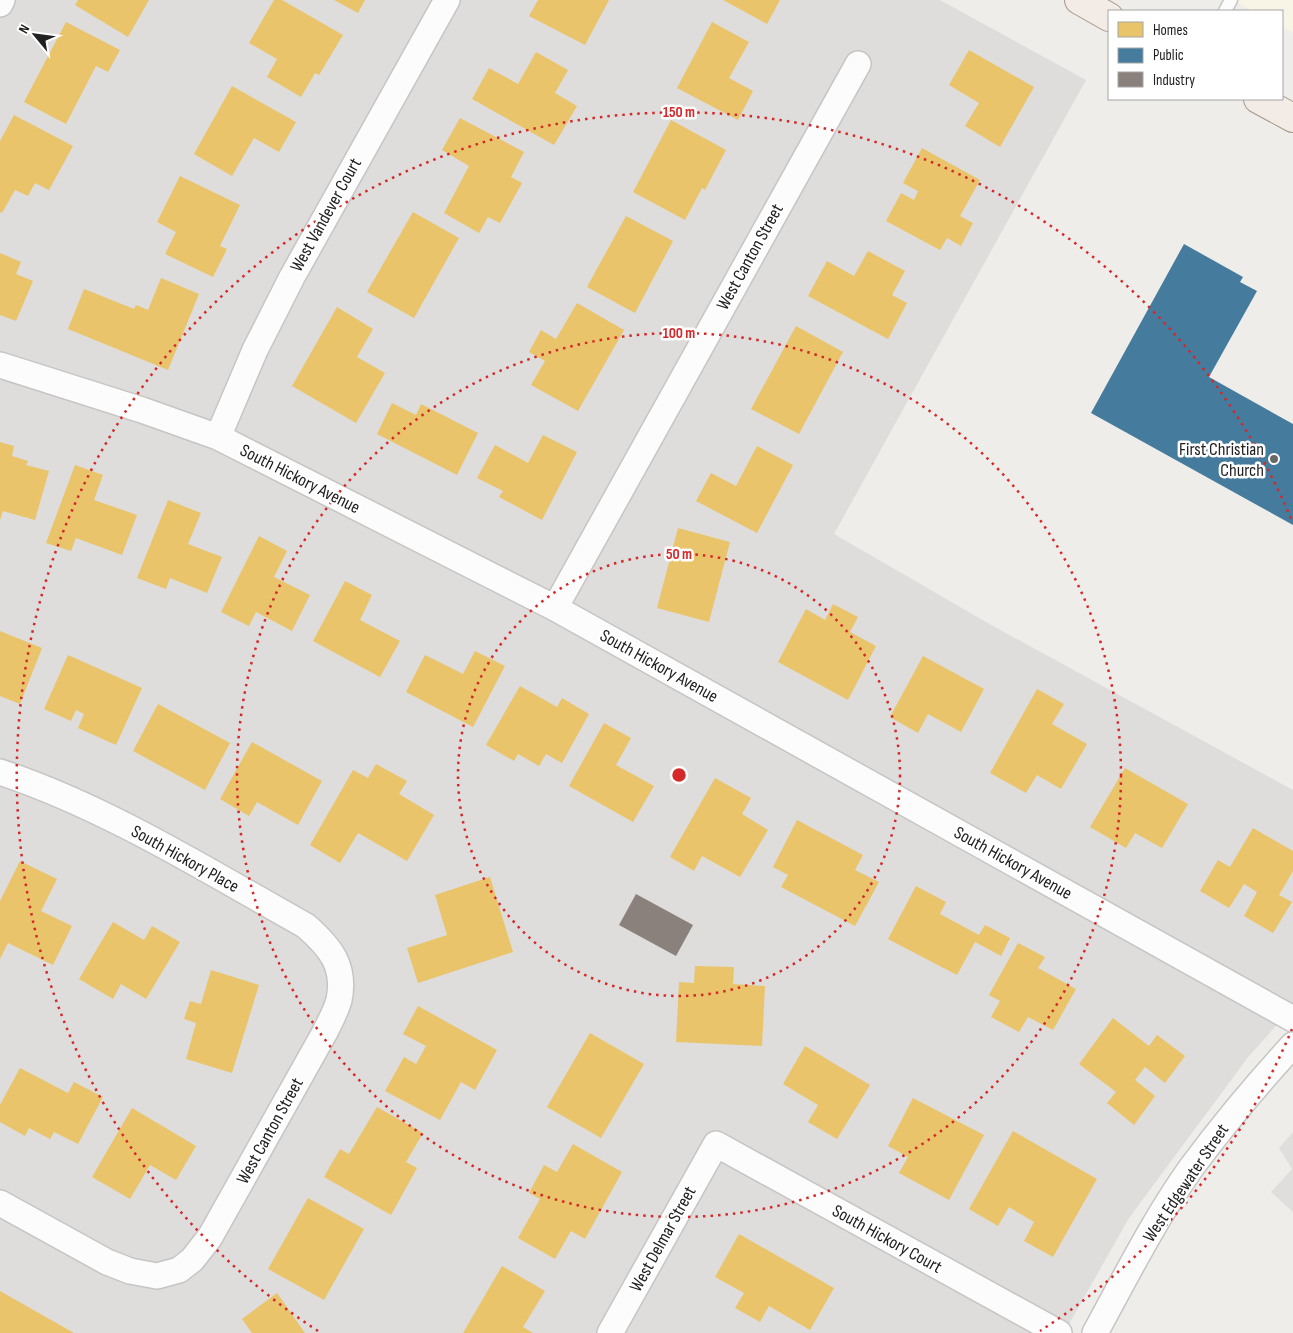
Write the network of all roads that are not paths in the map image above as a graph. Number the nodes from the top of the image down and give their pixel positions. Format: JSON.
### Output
{"nodes":[{"id":1,"x":2,"y":0,"type":"edge"},
{"id":2,"x":447,"y":0,"type":"edge"},
{"id":3,"x":1079,"y":0,"type":"edge"},
{"id":4,"x":0,"y":4,"type":"edge"},
{"id":5,"x":1108,"y":16,"type":"edge"},
{"id":6,"x":858,"y":64,"type":"dead end"},
{"id":7,"x":1260,"y":100,"type":"edge"},
{"id":8,"x":1293,"y":118,"type":"edge"},
{"id":9,"x":0,"y":365,"type":"edge"},
{"id":10,"x":218,"y":437,"type":"junction"},
{"id":11,"x":555,"y":608,"type":"junction"},
{"id":12,"x":0,"y":772,"type":"edge"},
{"id":13,"x":342,"y":981,"type":"joint"},
{"id":14,"x":1293,"y":1020,"type":"edge"},
{"id":15,"x":1293,"y":1045,"type":"edge"},
{"id":16,"x":716,"y":1144,"type":"joint"},
{"id":17,"x":0,"y":1203,"type":"edge"},
{"id":18,"x":610,"y":1333,"type":"edge"},
{"id":19,"x":1059,"y":1333,"type":"edge"},
{"id":20,"x":1095,"y":1333,"type":"edge"}],
"edges":[{"from":1,"to":4,"type":"street"},
{"from":2,"to":10,"type":"street","name":"West Vandever Court"},
{"from":3,"to":5,"type":"main road"},
{"from":6,"to":11,"type":"street","name":"West Canton Street"},
{"from":7,"to":8,"type":"main road"},
{"from":9,"to":10,"type":"street","name":"South Hickory Avenue"},
{"from":10,"to":11,"type":"street","name":"South Hickory Avenue"},
{"from":11,"to":14,"type":"street","name":"South Hickory Avenue"},
{"from":12,"to":13,"type":"street","name":"South Hickory Place"},
{"from":13,"to":17,"type":"street","name":"West Canton Street"},
{"from":15,"to":20,"type":"street","name":"West Edgewater Street"},
{"from":16,"to":18,"type":"street","name":"West Delmar Street"},
{"from":16,"to":19,"type":"street","name":"South Hickory Court"}]}
